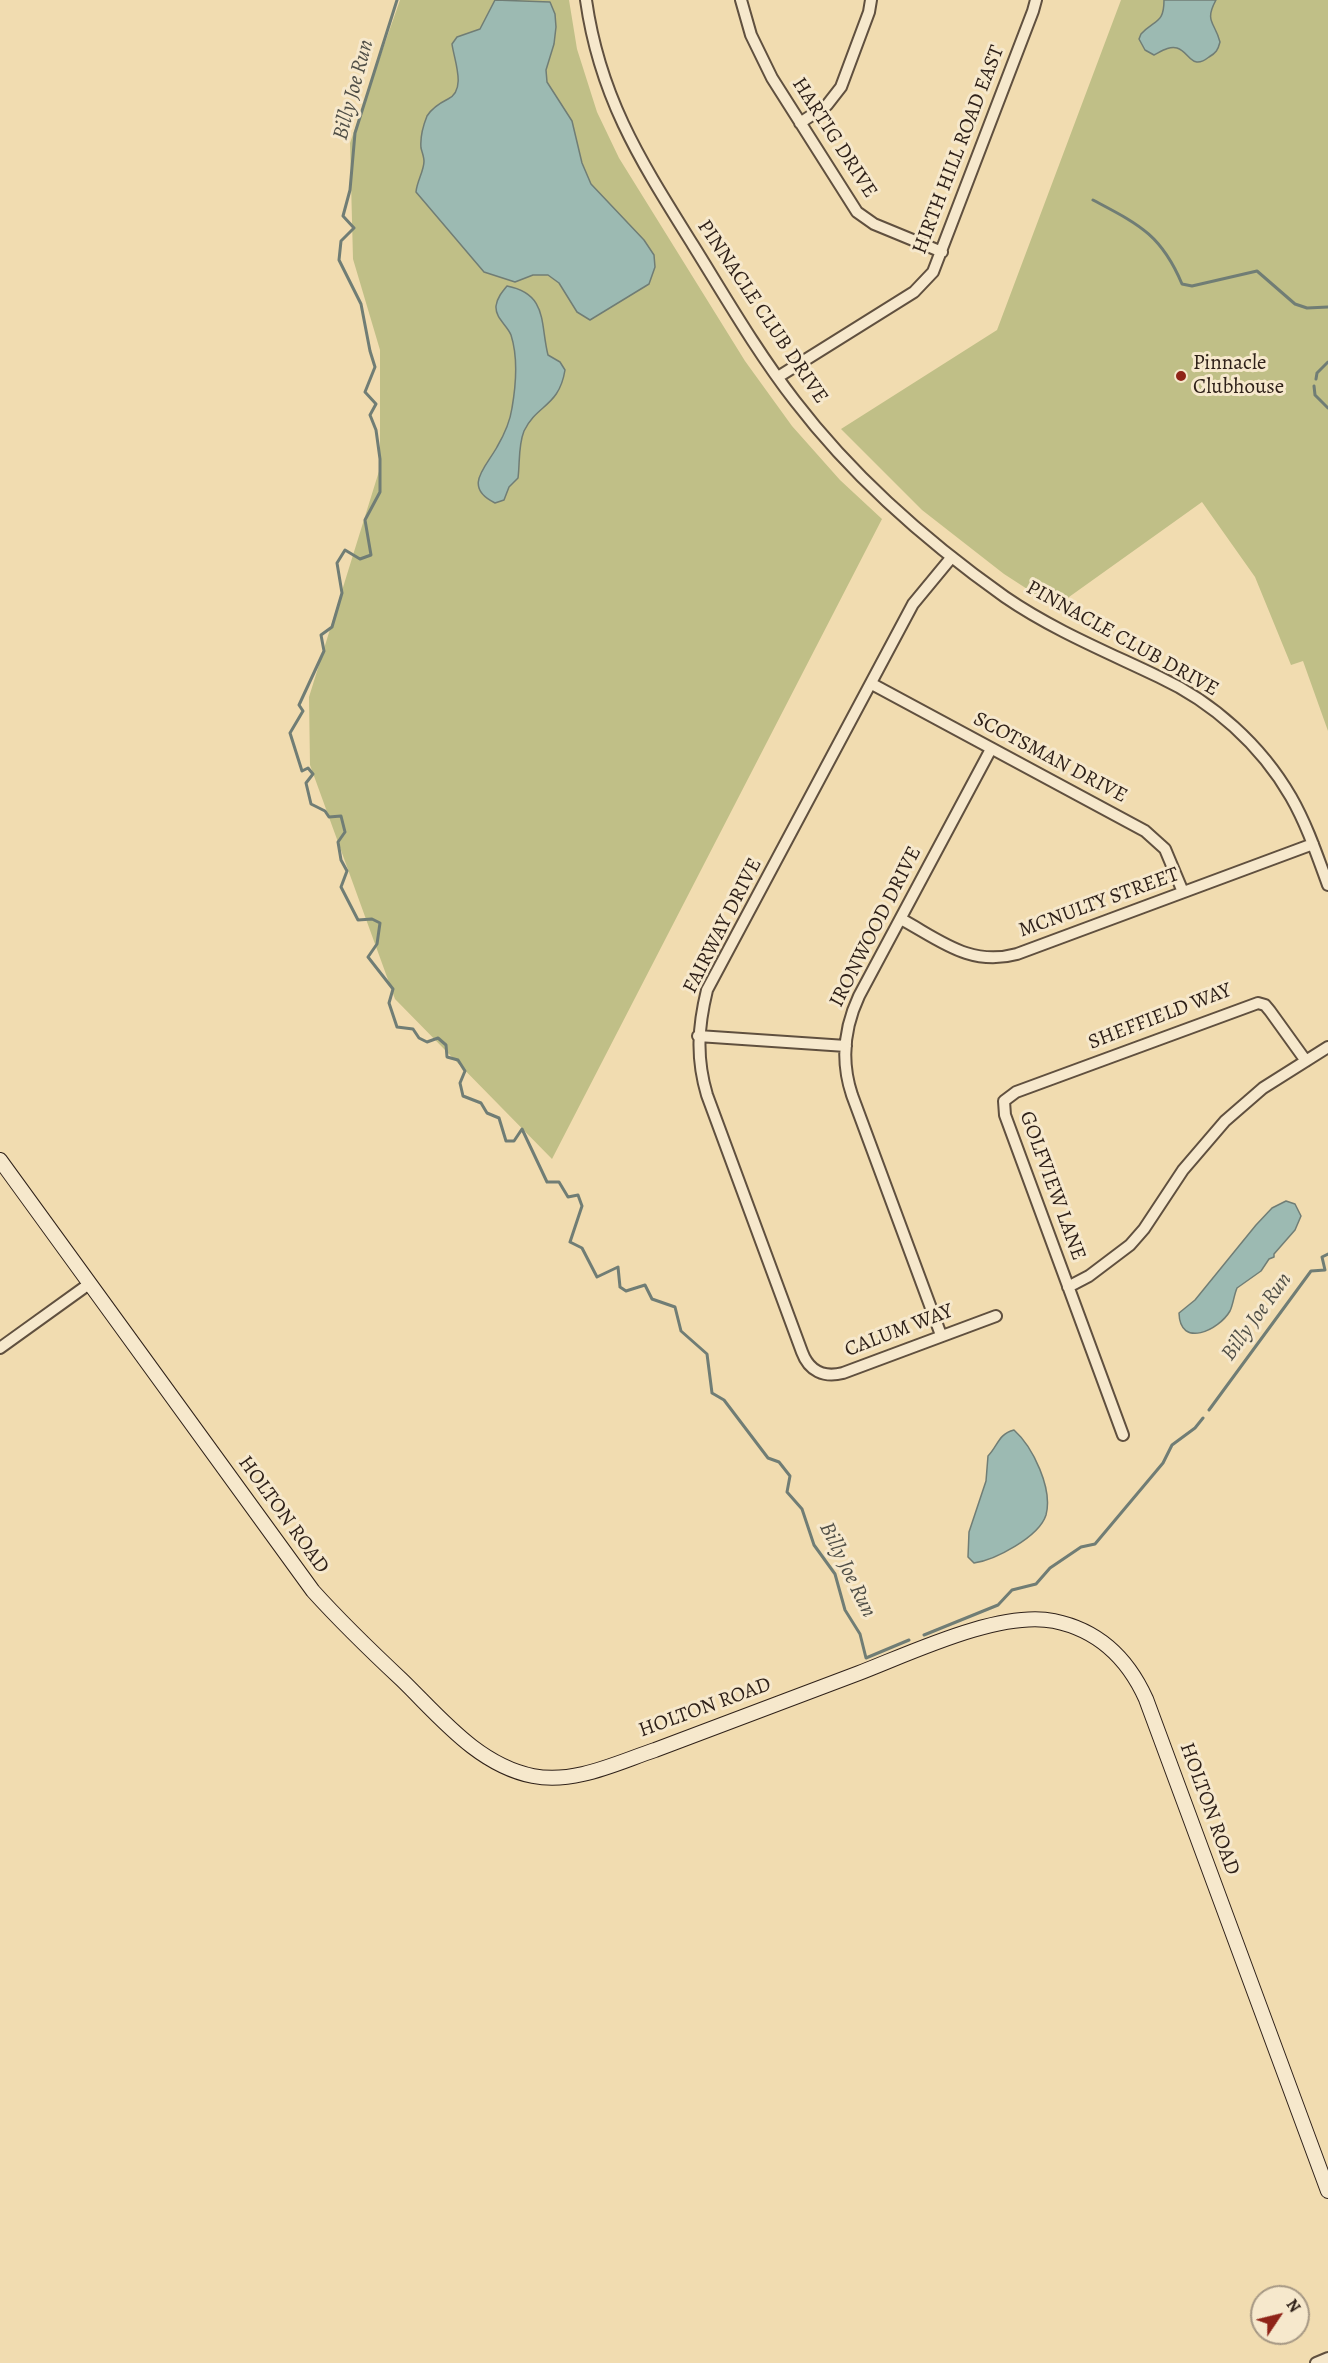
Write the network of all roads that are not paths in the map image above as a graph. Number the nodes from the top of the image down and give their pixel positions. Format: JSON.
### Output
{"nodes":[{"id":1,"x":586,"y":0,"type":"edge"},
{"id":2,"x":741,"y":0,"type":"edge"},
{"id":3,"x":871,"y":0,"type":"edge"},
{"id":4,"x":1036,"y":0,"type":"edge"},
{"id":5,"x":800,"y":123,"type":"junction"},
{"id":6,"x":942,"y":252,"type":"junction"},
{"id":7,"x":778,"y":377,"type":"junction"},
{"id":8,"x":951,"y":558,"type":"junction"},
{"id":9,"x":872,"y":684,"type":"junction"},
{"id":10,"x":991,"y":749,"type":"junction"},
{"id":11,"x":1313,"y":844,"type":"junction"},
{"id":12,"x":1328,"y":885,"type":"edge"},
{"id":13,"x":1183,"y":892,"type":"junction"},
{"id":14,"x":901,"y":919,"type":"junction"},
{"id":15,"x":698,"y":1036,"type":"junction"},
{"id":16,"x":846,"y":1046,"type":"junction"},
{"id":17,"x":1328,"y":1047,"type":"edge"},
{"id":18,"x":1305,"y":1062,"type":"junction"},
{"id":19,"x":1006,"y":1098,"type":"joint"},
{"id":20,"x":0,"y":1160,"type":"edge"},
{"id":21,"x":89,"y":1284,"type":"junction"},
{"id":22,"x":1068,"y":1287,"type":"junction"},
{"id":23,"x":996,"y":1316,"type":"dead end"},
{"id":24,"x":941,"y":1335,"type":"junction"},
{"id":25,"x":0,"y":1348,"type":"edge"},
{"id":26,"x":816,"y":1371,"type":"joint"},
{"id":27,"x":1123,"y":1435,"type":"dead end"},
{"id":28,"x":1328,"y":2191,"type":"edge"},
{"id":29,"x":1328,"y":2358,"type":"edge"},
{"id":30,"x":1316,"y":2363,"type":"edge"}],
"edges":[{"from":1,"to":7,"type":"street","name":"PINNACLE CLUB DRIVE"},
{"from":2,"to":5,"type":"street","name":"HARTIG DRIVE"},
{"from":3,"to":5,"type":"street"},
{"from":4,"to":6,"type":"street","name":"HIRTH HILL ROAD EAST"},
{"from":5,"to":6,"type":"street","name":"HARTIG DRIVE"},
{"from":6,"to":7,"type":"street","name":"HIRTH HILL ROAD EAST"},
{"from":7,"to":8,"type":"street","name":"PINNACLE CLUB DRIVE"},
{"from":8,"to":9,"type":"street","name":"FAIRWAY DRIVE"},
{"from":8,"to":11,"type":"street","name":"PINNACLE CLUB DRIVE"},
{"from":9,"to":10,"type":"street","name":"SCOTSMAN DRIVE"},
{"from":9,"to":15,"type":"street","name":"FAIRWAY DRIVE"},
{"from":10,"to":13,"type":"street","name":"SCOTSMAN DRIVE"},
{"from":10,"to":14,"type":"street","name":"IRONWOOD DRIVE"},
{"from":11,"to":12,"type":"street","name":"PINNACLE CLUB DRIVE"},
{"from":11,"to":13,"type":"street","name":"MCNULTY STREET"},
{"from":13,"to":14,"type":"street","name":"MCNULTY STREET"},
{"from":14,"to":16,"type":"street","name":"IRONWOOD DRIVE"},
{"from":15,"to":16,"type":"street"},
{"from":15,"to":26,"type":"street","name":"FAIRWAY DRIVE"},
{"from":16,"to":24,"type":"street","name":"IRONWOOD DRIVE"},
{"from":17,"to":18,"type":"street"},
{"from":18,"to":19,"type":"street","name":"SHEFFIELD WAY"},
{"from":18,"to":22,"type":"street"},
{"from":19,"to":22,"type":"street","name":"GOLFVIEW LANE"},
{"from":20,"to":21,"type":"street","name":"HOLTON ROAD"},
{"from":21,"to":25,"type":"street"},
{"from":21,"to":28,"type":"street","name":"HOLTON ROAD"},
{"from":22,"to":27,"type":"street","name":"GOLFVIEW LANE"},
{"from":23,"to":24,"type":"street","name":"CALUM WAY"},
{"from":24,"to":26,"type":"street","name":"CALUM WAY"},
{"from":29,"to":30,"type":"street"}]}
